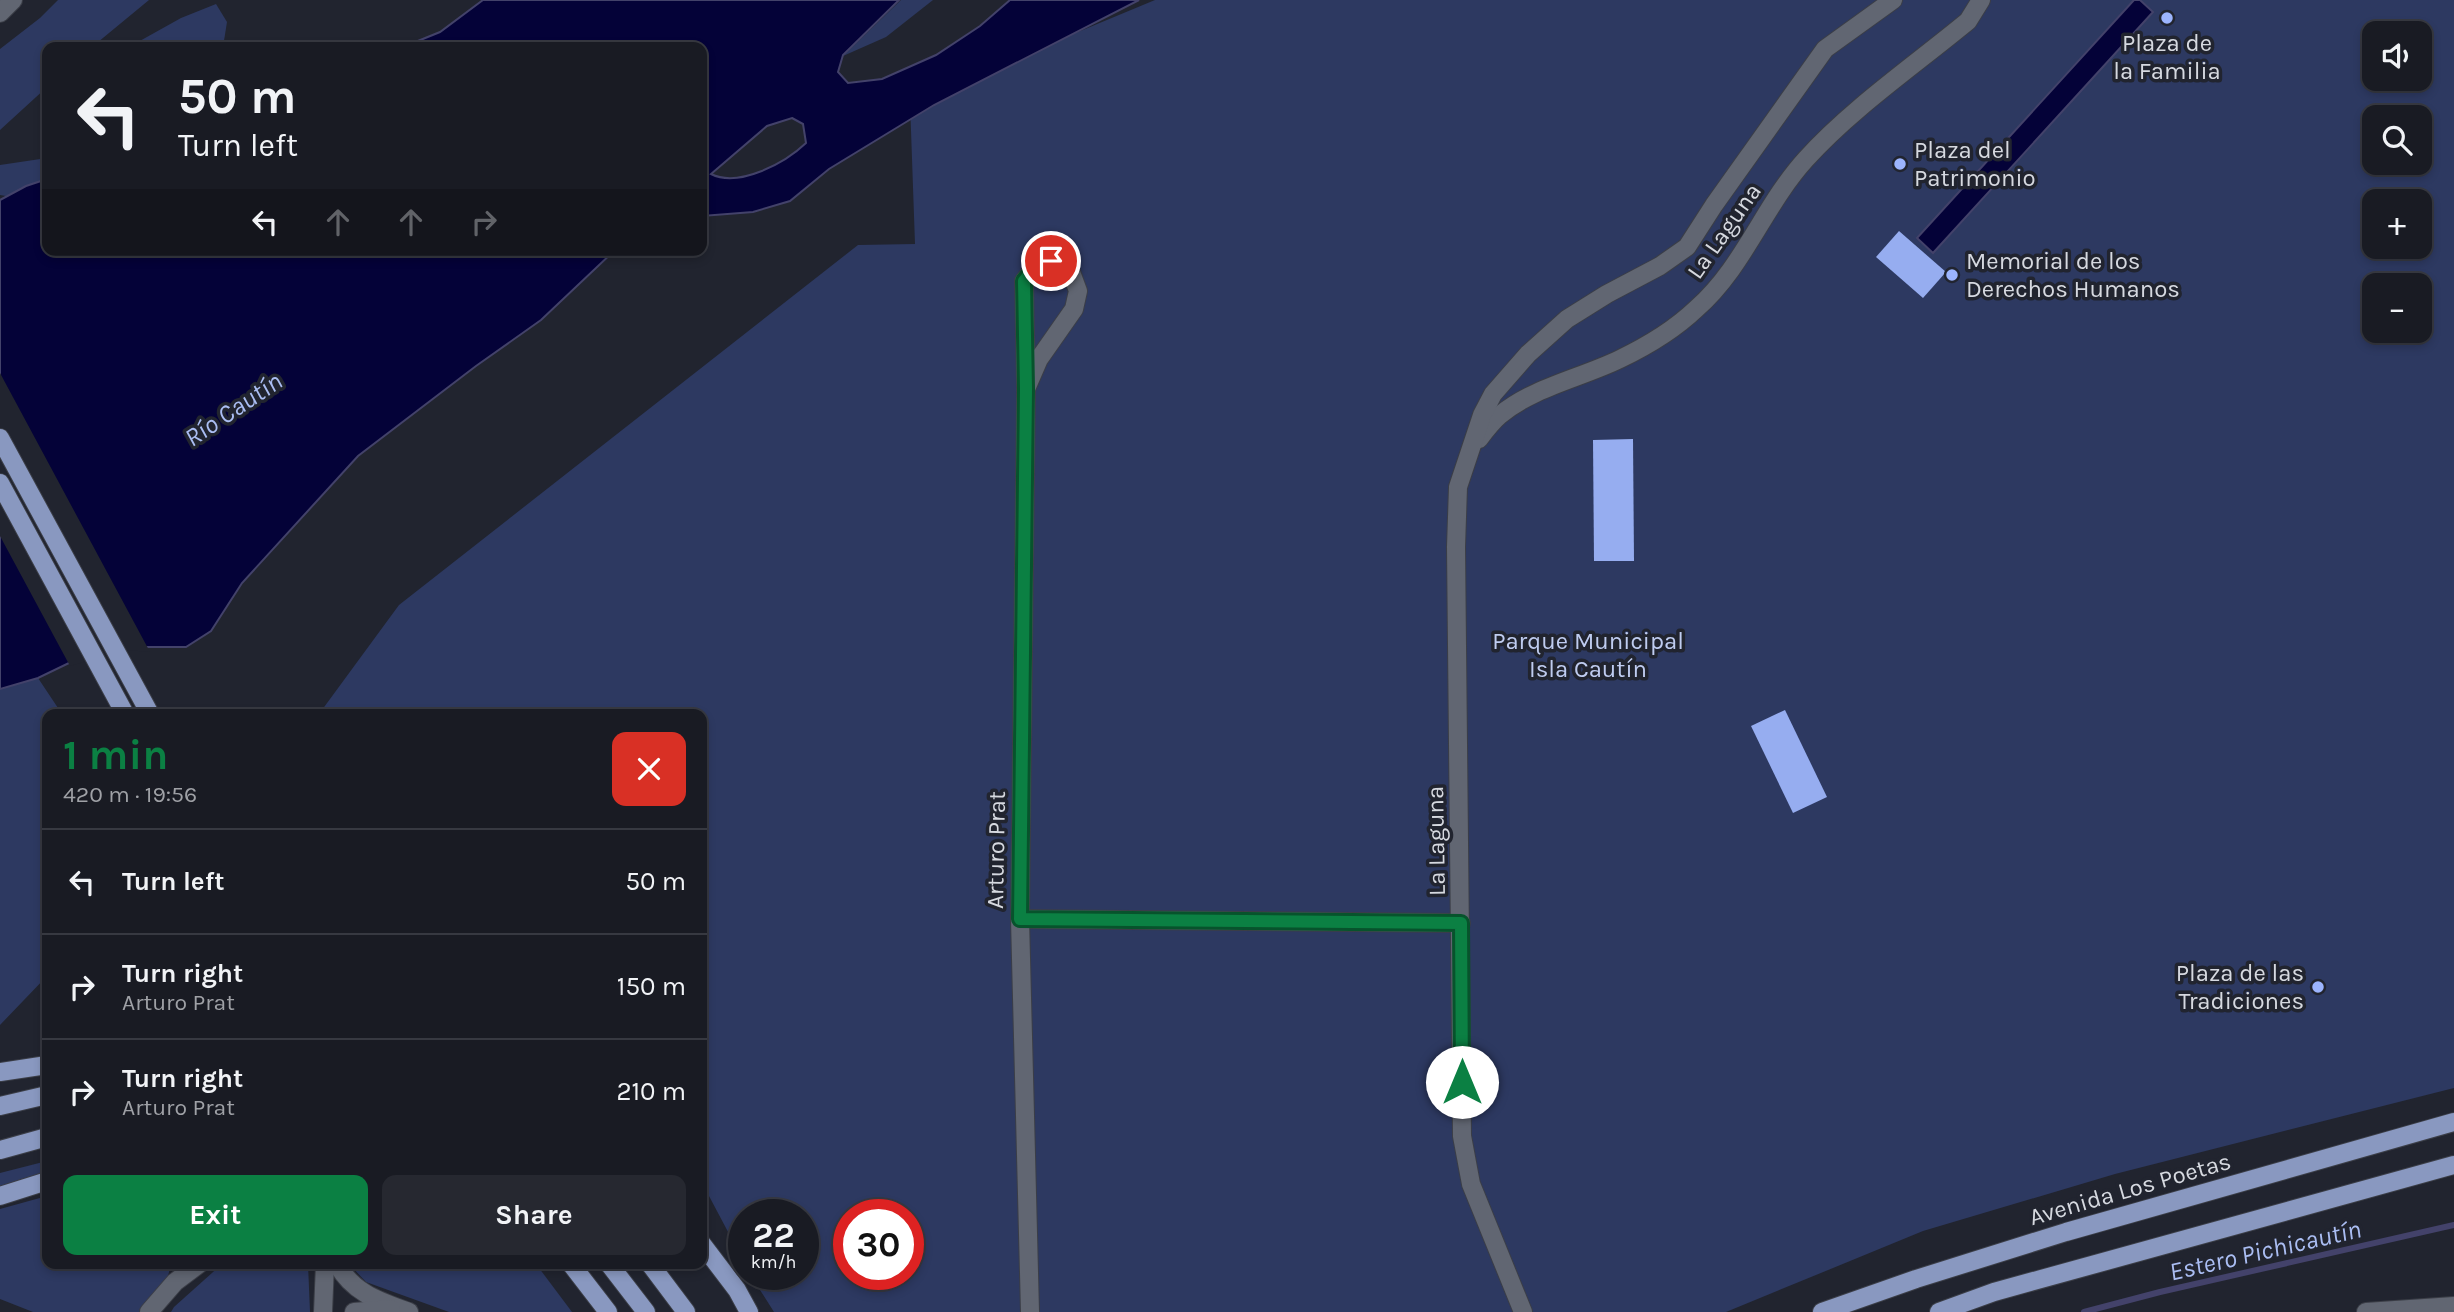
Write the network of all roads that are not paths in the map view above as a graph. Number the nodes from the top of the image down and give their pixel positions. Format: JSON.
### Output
{"nodes":[{"id":1,"x":13,"y":0,"type":"edge"},
{"id":2,"x":1893,"y":0,"type":"edge"},
{"id":3,"x":1981,"y":0,"type":"edge"},
{"id":4,"x":0,"y":13,"type":"edge"},
{"id":5,"x":1026,"y":389,"type":"junction"},
{"id":6,"x":0,"y":438,"type":"edge"},
{"id":7,"x":1474,"y":444,"type":"junction"},
{"id":8,"x":0,"y":484,"type":"edge"},
{"id":9,"x":122,"y":709,"type":"edge"},
{"id":10,"x":147,"y":709,"type":"edge"},
{"id":11,"x":1020,"y":919,"type":"junction"},
{"id":12,"x":1461,"y":923,"type":"junction"},
{"id":13,"x":42,"y":1066,"type":"edge"},
{"id":14,"x":0,"y":1072,"type":"edge"},
{"id":15,"x":42,"y":1096,"type":"edge"},
{"id":16,"x":0,"y":1106,"type":"edge"},
{"id":17,"x":2454,"y":1122,"type":"edge"},
{"id":18,"x":42,"y":1138,"type":"edge"},
{"id":19,"x":0,"y":1150,"type":"edge"},
{"id":20,"x":2454,"y":1166,"type":"edge"},
{"id":21,"x":42,"y":1183,"type":"edge"},
{"id":22,"x":0,"y":1196,"type":"edge"},
{"id":23,"x":707,"y":1251,"type":"edge"},
{"id":24,"x":192,"y":1269,"type":"edge"},
{"id":25,"x":325,"y":1269,"type":"edge"},
{"id":26,"x":341,"y":1269,"type":"edge"},
{"id":27,"x":575,"y":1269,"type":"edge"},
{"id":28,"x":613,"y":1269,"type":"edge"},
{"id":29,"x":654,"y":1269,"type":"edge"},
{"id":30,"x":2454,"y":1306,"type":"edge"},
{"id":31,"x":405,"y":1311,"type":"edge"},
{"id":32,"x":149,"y":1312,"type":"edge"},
{"id":33,"x":323,"y":1312,"type":"edge"},
{"id":34,"x":354,"y":1312,"type":"edge"},
{"id":35,"x":608,"y":1312,"type":"edge"},
{"id":36,"x":646,"y":1312,"type":"edge"},
{"id":37,"x":686,"y":1312,"type":"edge"},
{"id":38,"x":749,"y":1312,"type":"edge"},
{"id":39,"x":1030,"y":1312,"type":"edge"},
{"id":40,"x":1523,"y":1312,"type":"edge"},
{"id":41,"x":1822,"y":1312,"type":"edge"},
{"id":42,"x":1939,"y":1312,"type":"edge"},
{"id":43,"x":2368,"y":1312,"type":"edge"}],
"edges":[{"from":1,"to":4,"type":"street"},
{"from":2,"to":7,"type":"street","name":"La Laguna"},
{"from":3,"to":7,"type":"street","name":"La Laguna"},
{"from":5,"to":5,"type":"street","name":"Arturo Prat"},
{"from":5,"to":11,"type":"street","name":"Arturo Prat"},
{"from":6,"to":10,"type":"main road"},
{"from":7,"to":12,"type":"street","name":"La Laguna"},
{"from":8,"to":9,"type":"main road"},
{"from":11,"to":12,"type":"street"},
{"from":11,"to":39,"type":"street","name":"Arturo Prat"},
{"from":12,"to":40,"type":"street","name":"La Laguna"},
{"from":13,"to":14,"type":"main road"},
{"from":15,"to":16,"type":"main road"},
{"from":17,"to":41,"type":"main road","name":"Avenida Los Poetas"},
{"from":18,"to":19,"type":"main road"},
{"from":20,"to":42,"type":"main road"},
{"from":21,"to":22,"type":"main road"},
{"from":23,"to":38,"type":"main road"},
{"from":24,"to":32,"type":"street"},
{"from":25,"to":33,"type":"street"},
{"from":26,"to":31,"type":"street"},
{"from":27,"to":35,"type":"main road"},
{"from":28,"to":36,"type":"main road"},
{"from":29,"to":37,"type":"main road"},
{"from":30,"to":43,"type":"street"},
{"from":31,"to":34,"type":"street"}]}
